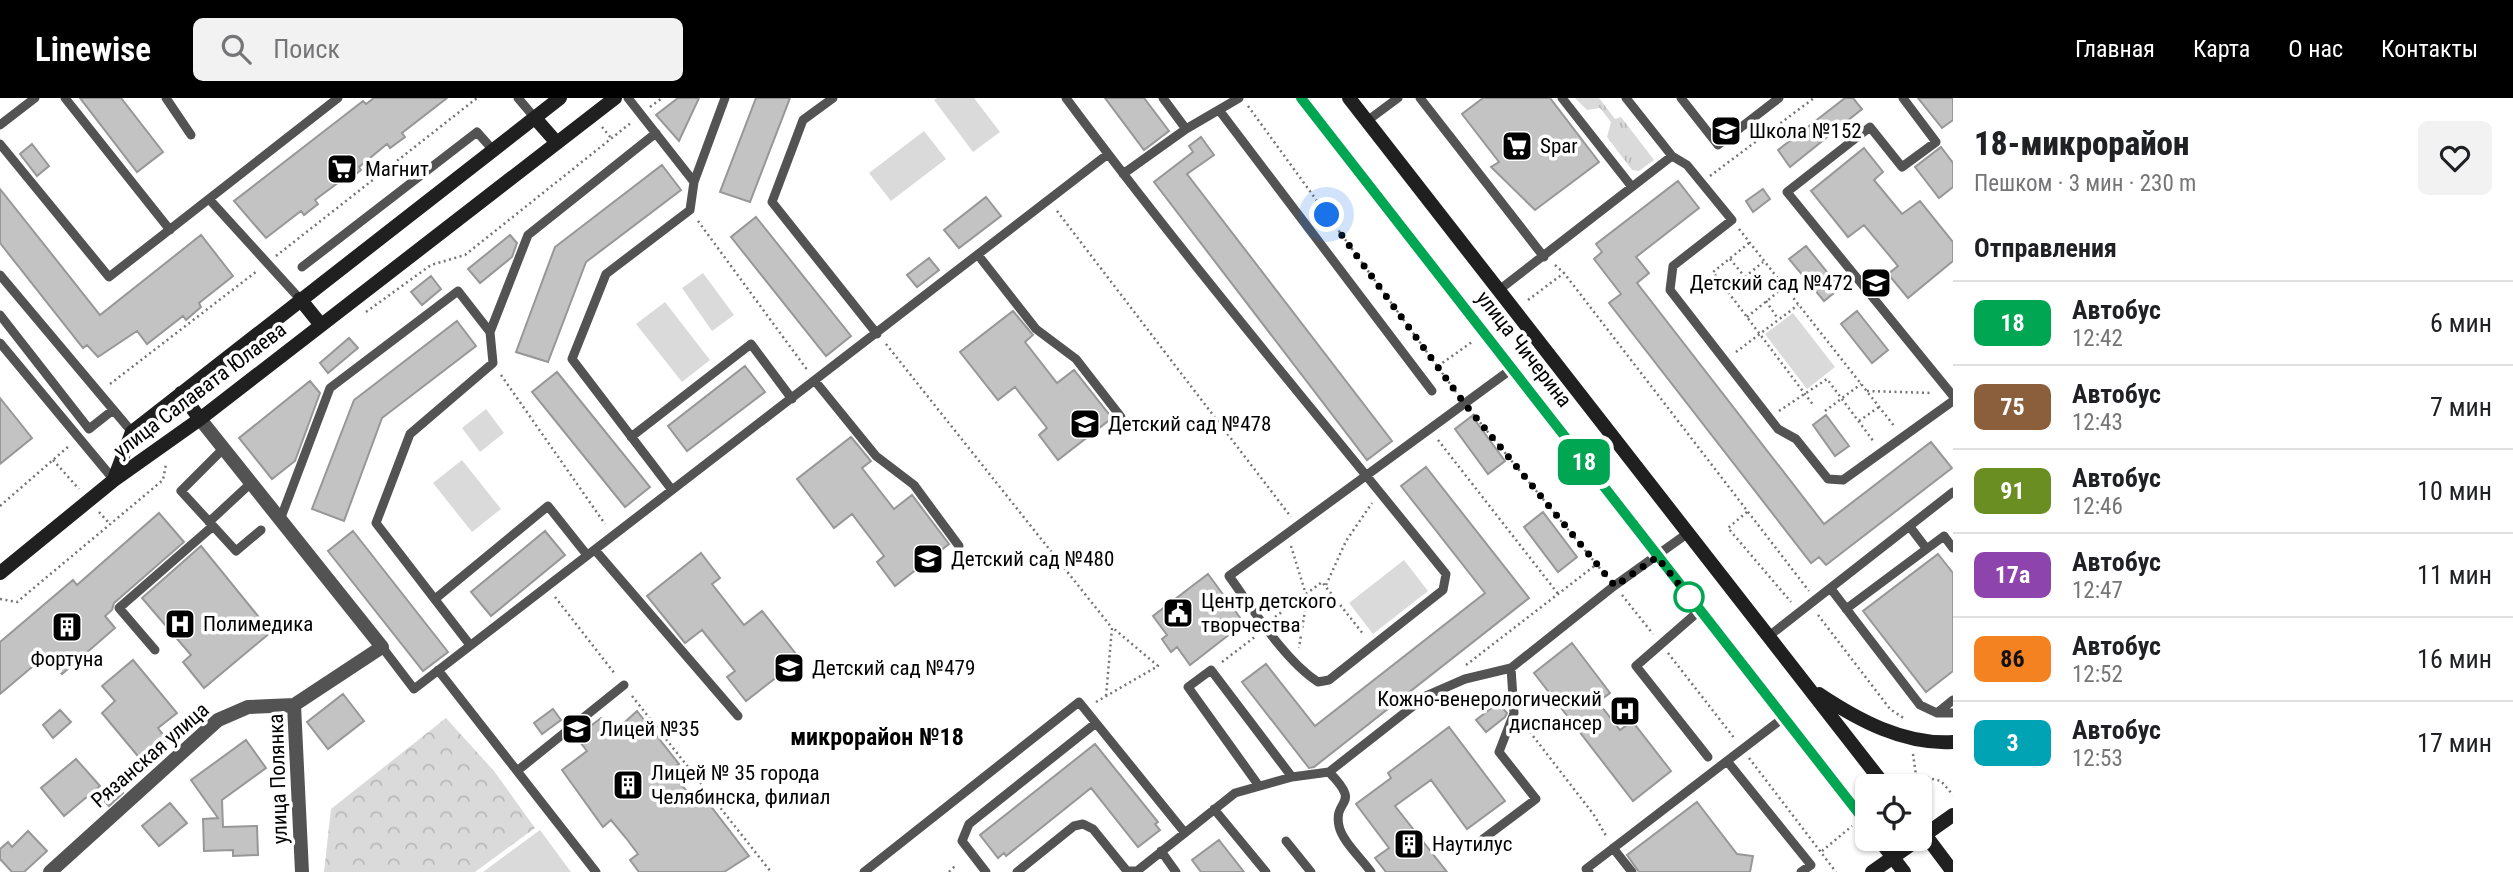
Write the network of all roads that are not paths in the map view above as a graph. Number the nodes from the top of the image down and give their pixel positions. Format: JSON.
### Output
{"nodes":[{"id":1,"x":35,"y":98,"type":"edge"},
{"id":2,"x":65,"y":98,"type":"edge"},
{"id":3,"x":166,"y":98,"type":"edge"},
{"id":4,"x":338,"y":98,"type":"edge"},
{"id":5,"x":518,"y":98,"type":"edge"},
{"id":6,"x":560,"y":98,"type":"edge"},
{"id":7,"x":615,"y":98,"type":"edge"},
{"id":8,"x":628,"y":98,"type":"edge"},
{"id":9,"x":725,"y":98,"type":"edge"},
{"id":10,"x":833,"y":98,"type":"edge"},
{"id":11,"x":1066,"y":98,"type":"edge"},
{"id":12,"x":1163,"y":98,"type":"edge"},
{"id":13,"x":1301,"y":98,"type":"edge"},
{"id":14,"x":1349,"y":98,"type":"edge"},
{"id":15,"x":1398,"y":98,"type":"edge"},
{"id":16,"x":1420,"y":98,"type":"edge"},
{"id":17,"x":1562,"y":98,"type":"edge"},
{"id":18,"x":1626,"y":98,"type":"edge"},
{"id":19,"x":1681,"y":98,"type":"edge"},
{"id":20,"x":1779,"y":98,"type":"edge"},
{"id":21,"x":1903,"y":98,"type":"edge"},
{"id":22,"x":1237,"y":99,"type":"edge"},
{"id":23,"x":1219,"y":110,"type":"junction"},
{"id":24,"x":535,"y":118,"type":"junction"},
{"id":25,"x":1367,"y":121,"type":"junction"},
{"id":26,"x":0,"y":125,"type":"edge"},
{"id":27,"x":1186,"y":129,"type":"junction"},
{"id":28,"x":656,"y":133,"type":"junction"},
{"id":29,"x":191,"y":135,"type":"dead end"},
{"id":30,"x":557,"y":143,"type":"junction"},
{"id":31,"x":0,"y":144,"type":"edge"},
{"id":32,"x":493,"y":150,"type":"junction"},
{"id":33,"x":1108,"y":154,"type":"junction"},
{"id":34,"x":1672,"y":156,"type":"junction"},
{"id":35,"x":1123,"y":174,"type":"junction"},
{"id":36,"x":694,"y":182,"type":"junction"},
{"id":37,"x":1632,"y":187,"type":"junction"},
{"id":38,"x":209,"y":200,"type":"junction"},
{"id":39,"x":170,"y":230,"type":"junction"},
{"id":40,"x":978,"y":255,"type":"junction"},
{"id":41,"x":1544,"y":257,"type":"junction"},
{"id":42,"x":302,"y":267,"type":"dead end"},
{"id":43,"x":0,"y":275,"type":"edge"},
{"id":44,"x":1499,"y":290,"type":"junction"},
{"id":45,"x":300,"y":299,"type":"junction"},
{"id":46,"x":0,"y":315,"type":"edge"},
{"id":47,"x":321,"y":325,"type":"junction"},
{"id":48,"x":489,"y":332,"type":"junction"},
{"id":49,"x":877,"y":334,"type":"junction"},
{"id":50,"x":0,"y":343,"type":"edge"},
{"id":51,"x":1513,"y":368,"type":"junction"},
{"id":52,"x":815,"y":381,"type":"junction"},
{"id":53,"x":1432,"y":391,"type":"dead end"},
{"id":54,"x":181,"y":393,"type":"junction"},
{"id":55,"x":1953,"y":397,"type":"edge"},
{"id":56,"x":792,"y":399,"type":"junction"},
{"id":57,"x":113,"y":410,"type":"junction"},
{"id":58,"x":1122,"y":417,"type":"dead end"},
{"id":59,"x":200,"y":419,"type":"junction"},
{"id":60,"x":132,"y":432,"type":"junction"},
{"id":61,"x":631,"y":437,"type":"junction"},
{"id":62,"x":224,"y":448,"type":"junction"},
{"id":63,"x":1367,"y":474,"type":"junction"},
{"id":64,"x":114,"y":480,"type":"junction"},
{"id":65,"x":251,"y":482,"type":"junction"},
{"id":66,"x":672,"y":490,"type":"junction"},
{"id":67,"x":1953,"y":492,"type":"edge"},
{"id":68,"x":281,"y":520,"type":"junction"},
{"id":69,"x":211,"y":524,"type":"junction"},
{"id":70,"x":1910,"y":527,"type":"junction"},
{"id":71,"x":261,"y":530,"type":"dead end"},
{"id":72,"x":1688,"y":533,"type":"junction"},
{"id":73,"x":959,"y":546,"type":"dead end"},
{"id":74,"x":1926,"y":548,"type":"junction"},
{"id":75,"x":1953,"y":548,"type":"edge"},
{"id":76,"x":591,"y":553,"type":"junction"},
{"id":77,"x":1657,"y":557,"type":"junction"},
{"id":78,"x":0,"y":573,"type":"edge"},
{"id":79,"x":1831,"y":589,"type":"junction"},
{"id":80,"x":435,"y":599,"type":"junction"},
{"id":81,"x":1846,"y":609,"type":"junction"},
{"id":82,"x":1699,"y":611,"type":"junction"},
{"id":83,"x":1769,"y":636,"type":"junction"},
{"id":84,"x":470,"y":645,"type":"junction"},
{"id":85,"x":382,"y":647,"type":"junction"},
{"id":86,"x":155,"y":650,"type":"dead end"},
{"id":87,"x":1511,"y":668,"type":"junction"},
{"id":88,"x":438,"y":670,"type":"junction"},
{"id":89,"x":624,"y":685,"type":"road end"},
{"id":90,"x":1808,"y":686,"type":"junction"},
{"id":91,"x":1953,"y":700,"type":"edge"},
{"id":92,"x":294,"y":705,"type":"junction"},
{"id":93,"x":1937,"y":713,"type":"junction"},
{"id":94,"x":1953,"y":713,"type":"edge"},
{"id":95,"x":738,"y":716,"type":"dead end"},
{"id":96,"x":1783,"y":718,"type":"junction"},
{"id":97,"x":1096,"y":723,"type":"junction"},
{"id":98,"x":1953,"y":742,"type":"edge"},
{"id":99,"x":1708,"y":757,"type":"dead end"},
{"id":100,"x":1727,"y":761,"type":"junction"},
{"id":101,"x":517,"y":771,"type":"junction"},
{"id":102,"x":1329,"y":772,"type":"junction"},
{"id":103,"x":1876,"y":774,"type":"edge"},
{"id":104,"x":1292,"y":777,"type":"junction"},
{"id":105,"x":1259,"y":786,"type":"junction"},
{"id":106,"x":1855,"y":808,"type":"edge"},
{"id":107,"x":1214,"y":809,"type":"junction"},
{"id":108,"x":1953,"y":815,"type":"edge"},
{"id":109,"x":1932,"y":826,"type":"edge"},
{"id":110,"x":1185,"y":833,"type":"junction"},
{"id":111,"x":1483,"y":839,"type":"dead end"},
{"id":112,"x":1286,"y":841,"type":"dead end"},
{"id":113,"x":1932,"y":845,"type":"edge"},
{"id":114,"x":1613,"y":848,"type":"junction"},
{"id":115,"x":1161,"y":851,"type":"junction"},
{"id":116,"x":1888,"y":851,"type":"edge"},
{"id":117,"x":1901,"y":851,"type":"edge"},
{"id":118,"x":1894,"y":858,"type":"junction"},
{"id":119,"x":1950,"y":869,"type":"edge"},
{"id":120,"x":50,"y":872,"type":"edge"},
{"id":121,"x":302,"y":872,"type":"edge"},
{"id":122,"x":596,"y":872,"type":"edge"},
{"id":123,"x":864,"y":872,"type":"edge"},
{"id":124,"x":986,"y":872,"type":"edge"},
{"id":125,"x":1017,"y":872,"type":"edge"},
{"id":126,"x":1176,"y":872,"type":"edge"},
{"id":127,"x":1266,"y":872,"type":"edge"},
{"id":128,"x":1311,"y":872,"type":"edge"},
{"id":129,"x":1371,"y":872,"type":"edge"},
{"id":130,"x":1589,"y":872,"type":"edge"},
{"id":131,"x":1632,"y":872,"type":"edge"},
{"id":132,"x":1801,"y":872,"type":"edge"},
{"id":133,"x":1872,"y":872,"type":"edge"},
{"id":134,"x":1904,"y":872,"type":"edge"}],
"edges":[{"from":1,"to":26,"type":"lane"},
{"from":2,"to":39,"type":"lane"},
{"from":3,"to":29,"type":"lane"},
{"from":4,"to":38,"type":"lane"},
{"from":5,"to":24,"type":"lane"},
{"from":6,"to":24,"type":"main road","name":"улица Салавата Юлаева"},
{"from":7,"to":30,"type":"main road","name":"улица Салавата Юлаева"},
{"from":8,"to":28,"type":"lane"},
{"from":9,"to":36,"type":"lane"},
{"from":10,"to":49,"type":"lane"},
{"from":11,"to":33,"type":"lane"},
{"from":12,"to":27,"type":"lane"},
{"from":13,"to":51,"type":"main road","name":"улица Чичерина"},
{"from":14,"to":25,"type":"main road","name":"улица Чичерина"},
{"from":15,"to":25,"type":"lane"},
{"from":16,"to":41,"type":"lane"},
{"from":17,"to":37,"type":"lane"},
{"from":18,"to":34,"type":"lane"},
{"from":19,"to":20,"type":"lane"},
{"from":21,"to":55,"type":"lane"},
{"from":22,"to":23,"type":"lane"},
{"from":23,"to":27,"type":"lane"},
{"from":23,"to":53,"type":"lane"},
{"from":24,"to":30,"type":"main road"},
{"from":24,"to":32,"type":"main road","name":"улица Салавата Юлаева"},
{"from":25,"to":44,"type":"main road","name":"улица Чичерина"},
{"from":27,"to":35,"type":"lane"},
{"from":28,"to":36,"type":"lane"},
{"from":28,"to":48,"type":"lane"},
{"from":30,"to":47,"type":"main road","name":"улица Салавата Юлаева"},
{"from":31,"to":39,"type":"lane"},
{"from":32,"to":42,"type":"lane"},
{"from":32,"to":45,"type":"main road","name":"улица Салавата Юлаева"},
{"from":33,"to":35,"type":"lane"},
{"from":33,"to":40,"type":"lane"},
{"from":34,"to":37,"type":"lane"},
{"from":34,"to":55,"type":"lane"},
{"from":35,"to":63,"type":"lane"},
{"from":36,"to":61,"type":"lane"},
{"from":37,"to":41,"type":"lane"},
{"from":38,"to":39,"type":"lane"},
{"from":38,"to":45,"type":"lane"},
{"from":40,"to":49,"type":"lane"},
{"from":40,"to":58,"type":"lane"},
{"from":41,"to":44,"type":"lane"},
{"from":43,"to":57,"type":"lane"},
{"from":44,"to":72,"type":"main road","name":"улица Чичерина"},
{"from":45,"to":47,"type":"main road"},
{"from":45,"to":54,"type":"main road","name":"улица Салавата Юлаева"},
{"from":46,"to":57,"type":"lane"},
{"from":47,"to":59,"type":"main road","name":"улица Салавата Юлаева"},
{"from":48,"to":68,"type":"lane"},
{"from":48,"to":80,"type":"lane"},
{"from":49,"to":52,"type":"lane"},
{"from":50,"to":64,"type":"lane"},
{"from":51,"to":63,"type":"lane"},
{"from":51,"to":77,"type":"main road","name":"улица Чичерина"},
{"from":52,"to":56,"type":"lane"},
{"from":52,"to":73,"type":"lane"},
{"from":54,"to":59,"type":"main road"},
{"from":54,"to":60,"type":"main road","name":"улица Салавата Юлаева"},
{"from":56,"to":61,"type":"lane"},
{"from":56,"to":66,"type":"lane"},
{"from":57,"to":60,"type":"lane"},
{"from":59,"to":62,"type":"street"},
{"from":59,"to":64,"type":"main road","name":"улица Салавата Юлаева"},
{"from":60,"to":64,"type":"main road","name":"улица Салавата Юлаева"},
{"from":61,"to":66,"type":"lane"},
{"from":62,"to":65,"type":"street"},
{"from":62,"to":69,"type":"lane"},
{"from":63,"to":63,"type":"lane"},
{"from":64,"to":78,"type":"main road"},
{"from":65,"to":68,"type":"street"},
{"from":65,"to":69,"type":"lane"},
{"from":66,"to":76,"type":"lane"},
{"from":67,"to":70,"type":"lane"},
{"from":68,"to":85,"type":"street"},
{"from":69,"to":71,"type":"lane"},
{"from":69,"to":86,"type":"lane"},
{"from":70,"to":74,"type":"lane"},
{"from":70,"to":79,"type":"lane"},
{"from":72,"to":77,"type":"lane"},
{"from":72,"to":83,"type":"main road","name":"улица Чичерина"},
{"from":74,"to":75,"type":"lane"},
{"from":74,"to":81,"type":"lane"},
{"from":76,"to":80,"type":"lane"},
{"from":76,"to":84,"type":"lane"},
{"from":76,"to":95,"type":"lane"},
{"from":77,"to":82,"type":"main road","name":"улица Чичерина"},
{"from":77,"to":87,"type":"lane"},
{"from":79,"to":81,"type":"lane"},
{"from":79,"to":83,"type":"lane"},
{"from":80,"to":84,"type":"lane"},
{"from":81,"to":93,"type":"lane"},
{"from":82,"to":96,"type":"main road","name":"улица Чичерина"},
{"from":82,"to":99,"type":"lane"},
{"from":83,"to":90,"type":"main road","name":"улица Чичерина"},
{"from":84,"to":88,"type":"lane"},
{"from":85,"to":88,"type":"lane"},
{"from":85,"to":92,"type":"street","name":"улица Полянка"},
{"from":87,"to":102,"type":"lane"},
{"from":87,"to":111,"type":"lane"},
{"from":88,"to":101,"type":"lane"},
{"from":89,"to":101,"type":"lane"},
{"from":90,"to":98,"type":"main road"},
{"from":90,"to":103,"type":"main road","name":"улица Чичерина"},
{"from":91,"to":93,"type":"lane"},
{"from":92,"to":120,"type":"street","name":"Рязанская улица"},
{"from":92,"to":121,"type":"street","name":"улица Полянка"},
{"from":93,"to":94,"type":"lane"},
{"from":96,"to":100,"type":"lane"},
{"from":96,"to":106,"type":"main road","name":"улица Чичерина"},
{"from":97,"to":110,"type":"lane"},
{"from":97,"to":123,"type":"lane"},
{"from":97,"to":124,"type":"lane"},
{"from":100,"to":114,"type":"lane"},
{"from":100,"to":132,"type":"lane"},
{"from":101,"to":122,"type":"lane"},
{"from":102,"to":104,"type":"lane"},
{"from":102,"to":129,"type":"lane"},
{"from":104,"to":105,"type":"lane"},
{"from":104,"to":105,"type":"lane"},
{"from":105,"to":107,"type":"lane"},
{"from":107,"to":110,"type":"lane"},
{"from":107,"to":127,"type":"lane"},
{"from":108,"to":109,"type":"main road"},
{"from":110,"to":115,"type":"lane"},
{"from":112,"to":128,"type":"lane"},
{"from":113,"to":119,"type":"main road"},
{"from":114,"to":130,"type":"lane"},
{"from":114,"to":131,"type":"lane"},
{"from":115,"to":125,"type":"lane"},
{"from":115,"to":126,"type":"lane"},
{"from":116,"to":118,"type":"main road"},
{"from":117,"to":118,"type":"main road"},
{"from":118,"to":133,"type":"main road"},
{"from":118,"to":134,"type":"main road"}]}
